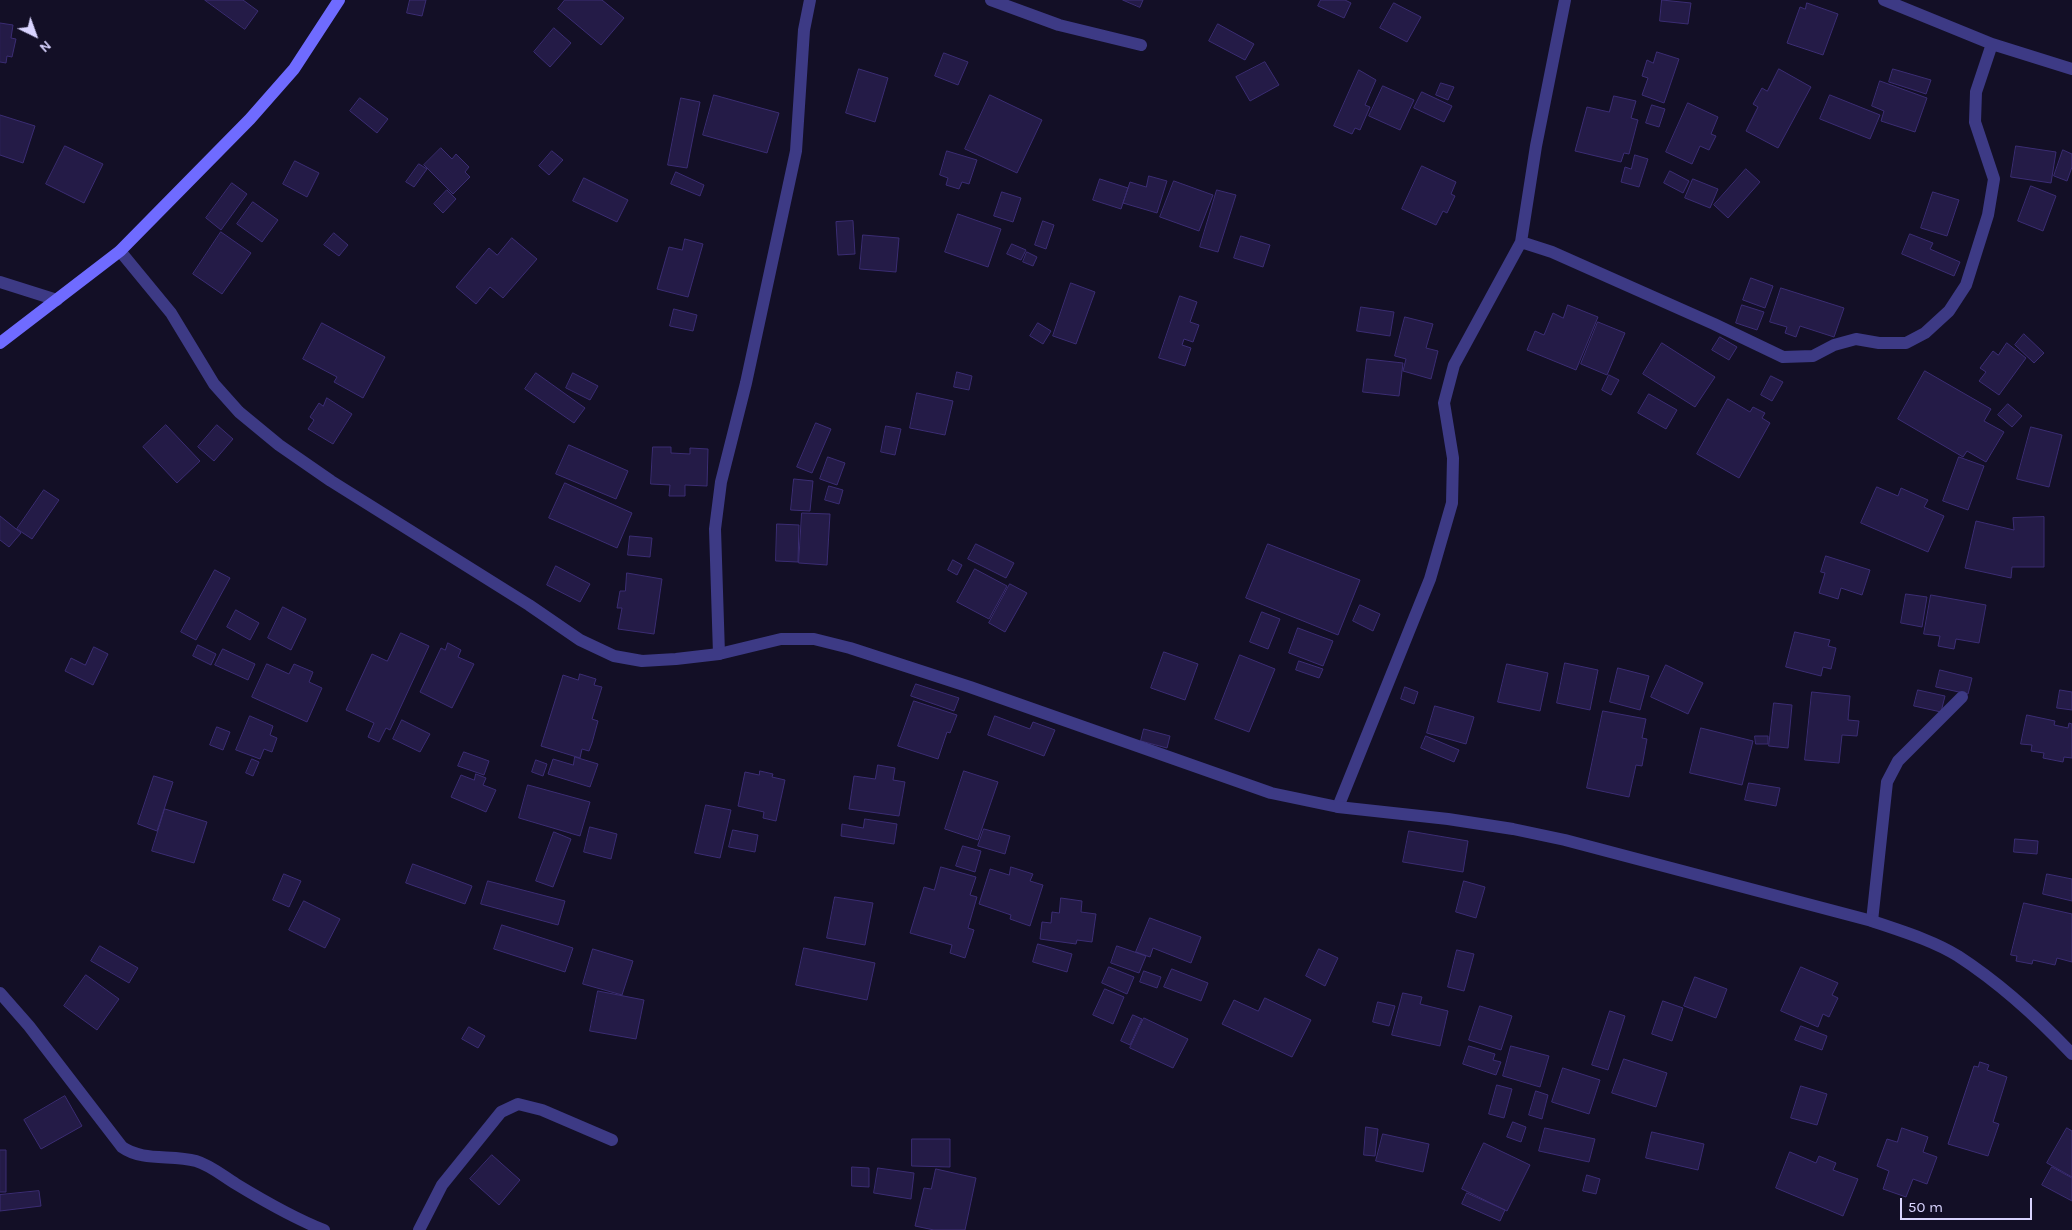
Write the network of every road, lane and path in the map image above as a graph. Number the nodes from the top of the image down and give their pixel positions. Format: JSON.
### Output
{"nodes":[{"id":1,"x":339,"y":0,"type":"edge"},
{"id":2,"x":810,"y":0,"type":"edge"},
{"id":3,"x":991,"y":0,"type":"edge"},
{"id":4,"x":1565,"y":0,"type":"edge"},
{"id":5,"x":1884,"y":0,"type":"edge"},
{"id":6,"x":1992,"y":44,"type":"junction"},
{"id":7,"x":1141,"y":45,"type":"dead end"},
{"id":8,"x":2072,"y":69,"type":"edge"},
{"id":9,"x":1521,"y":242,"type":"junction"},
{"id":10,"x":120,"y":251,"type":"junction"},
{"id":11,"x":0,"y":282,"type":"edge"},
{"id":12,"x":57,"y":300,"type":"junction"},
{"id":13,"x":0,"y":343,"type":"edge"},
{"id":14,"x":719,"y":654,"type":"junction"},
{"id":15,"x":1962,"y":697,"type":"dead end"},
{"id":16,"x":1338,"y":807,"type":"junction"},
{"id":17,"x":1872,"y":921,"type":"junction"},
{"id":18,"x":0,"y":993,"type":"edge"},
{"id":19,"x":2072,"y":1054,"type":"edge"},
{"id":20,"x":612,"y":1140,"type":"dead end"},
{"id":21,"x":324,"y":1230,"type":"edge"},
{"id":22,"x":419,"y":1230,"type":"edge"}],
"edges":[{"from":1,"to":10,"type":"main road"},
{"from":2,"to":14,"type":"street"},
{"from":3,"to":7,"type":"street"},
{"from":4,"to":9,"type":"street"},
{"from":5,"to":6,"type":"street"},
{"from":6,"to":8,"type":"street"},
{"from":6,"to":9,"type":"street"},
{"from":9,"to":16,"type":"street"},
{"from":10,"to":12,"type":"main road"},
{"from":10,"to":14,"type":"street"},
{"from":11,"to":12,"type":"street"},
{"from":12,"to":13,"type":"main road"},
{"from":14,"to":16,"type":"street"},
{"from":15,"to":17,"type":"street"},
{"from":16,"to":17,"type":"street"},
{"from":17,"to":19,"type":"street"},
{"from":18,"to":21,"type":"street"},
{"from":20,"to":22,"type":"street"}]}
